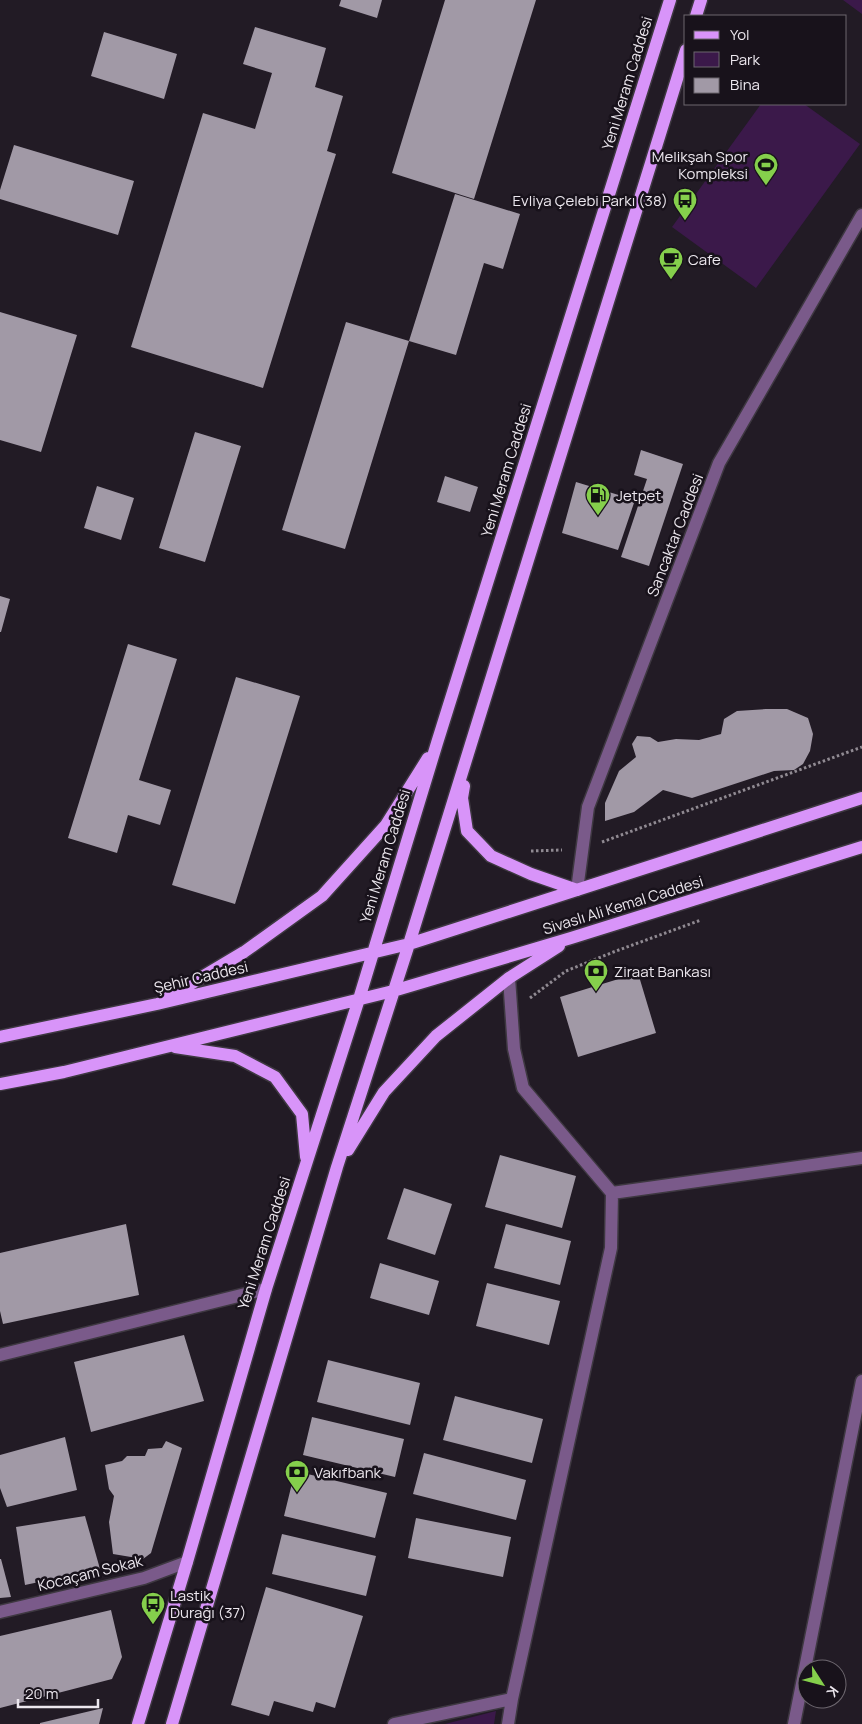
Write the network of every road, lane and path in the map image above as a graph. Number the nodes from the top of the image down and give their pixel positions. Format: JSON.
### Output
{"nodes":[{"id":1,"x":670,"y":0,"type":"edge"},
{"id":2,"x":701,"y":0,"type":"edge"},
{"id":3,"x":696,"y":15,"type":"edge"},
{"id":4,"x":684,"y":56,"type":"edge"},
{"id":5,"x":862,"y":215,"type":"edge"},
{"id":6,"x":437,"y":743,"type":"junction"},
{"id":7,"x":862,"y":746,"type":"edge"},
{"id":8,"x":468,"y":756,"type":"junction"},
{"id":9,"x":862,"y":798,"type":"edge"},
{"id":10,"x":862,"y":847,"type":"edge"},
{"id":11,"x":583,"y":850,"type":"junction"},
{"id":12,"x":528,"y":852,"type":"dead end"},
{"id":13,"x":577,"y":890,"type":"junction"},
{"id":14,"x":707,"y":918,"type":"dead end"},
{"id":15,"x":571,"y":938,"type":"junction"},
{"id":16,"x":409,"y":944,"type":"junction"},
{"id":17,"x":373,"y":953,"type":"junction"},
{"id":18,"x":509,"y":978,"type":"junction"},
{"id":19,"x":393,"y":991,"type":"junction"},
{"id":20,"x":359,"y":999,"type":"junction"},
{"id":21,"x":157,"y":1004,"type":"junction"},
{"id":22,"x":511,"y":1012,"type":"junction"},
{"id":23,"x":0,"y":1037,"type":"edge"},
{"id":24,"x":167,"y":1046,"type":"junction"},
{"id":25,"x":0,"y":1084,"type":"edge"},
{"id":26,"x":862,"y":1158,"type":"edge"},
{"id":27,"x":307,"y":1162,"type":"junction"},
{"id":28,"x":337,"y":1167,"type":"junction"},
{"id":29,"x":612,"y":1193,"type":"junction"},
{"id":30,"x":266,"y":1289,"type":"junction"},
{"id":31,"x":0,"y":1355,"type":"edge"},
{"id":32,"x":862,"y":1380,"type":"edge"},
{"id":33,"x":187,"y":1562,"type":"junction"},
{"id":34,"x":0,"y":1612,"type":"edge"},
{"id":35,"x":512,"y":1698,"type":"junction"},
{"id":36,"x":138,"y":1724,"type":"edge"},
{"id":37,"x":172,"y":1724,"type":"edge"},
{"id":38,"x":394,"y":1724,"type":"edge"},
{"id":39,"x":508,"y":1724,"type":"edge"},
{"id":40,"x":794,"y":1724,"type":"edge"}],
"edges":[{"from":1,"to":6,"type":"main road","name":"Yeni Meram Caddesi"},
{"from":2,"to":3,"type":"main road"},
{"from":4,"to":8,"type":"main road"},
{"from":5,"to":11,"type":"street","name":"Sancaktar Caddesi"},
{"from":6,"to":17,"type":"main road","name":"Yeni Meram Caddesi"},
{"from":6,"to":21,"type":"main road"},
{"from":7,"to":11,"type":"path"},
{"from":8,"to":13,"type":"main road"},
{"from":8,"to":16,"type":"main road"},
{"from":9,"to":13,"type":"main road","name":"Sivaslı Ali Kemal Caddesi"},
{"from":10,"to":15,"type":"main road","name":"Sivaslı Ali Kemal Caddesi"},
{"from":11,"to":12,"type":"path"},
{"from":11,"to":13,"type":"street","name":"Sancaktar Caddesi"},
{"from":13,"to":16,"type":"main road","name":"Sivaslı Ali Kemal Caddesi"},
{"from":14,"to":22,"type":"path"},
{"from":15,"to":18,"type":"main road"},
{"from":15,"to":19,"type":"main road","name":"Sivaslı Ali Kemal Caddesi"},
{"from":16,"to":17,"type":"main road","name":"Şehir Caddesi"},
{"from":16,"to":19,"type":"main road"},
{"from":17,"to":20,"type":"main road","name":"Yeni Meram Caddesi"},
{"from":17,"to":21,"type":"main road","name":"Şehir Caddesi"},
{"from":18,"to":22,"type":"street"},
{"from":18,"to":28,"type":"main road"},
{"from":19,"to":20,"type":"main road"},
{"from":19,"to":28,"type":"main road"},
{"from":20,"to":24,"type":"main road"},
{"from":20,"to":27,"type":"main road","name":"Yeni Meram Caddesi"},
{"from":21,"to":23,"type":"main road","name":"Şehir Caddesi"},
{"from":22,"to":29,"type":"street"},
{"from":24,"to":25,"type":"main road"},
{"from":24,"to":27,"type":"main road"},
{"from":26,"to":29,"type":"street"},
{"from":27,"to":30,"type":"main road","name":"Yeni Meram Caddesi"},
{"from":28,"to":37,"type":"main road"},
{"from":29,"to":35,"type":"street"},
{"from":30,"to":31,"type":"street"},
{"from":30,"to":33,"type":"main road","name":"Yeni Meram Caddesi"},
{"from":32,"to":40,"type":"street"},
{"from":33,"to":34,"type":"street","name":"Kocaçam Sokak"},
{"from":33,"to":36,"type":"main road","name":"Yeni Meram Caddesi"},
{"from":35,"to":38,"type":"street"},
{"from":35,"to":39,"type":"street"}]}
